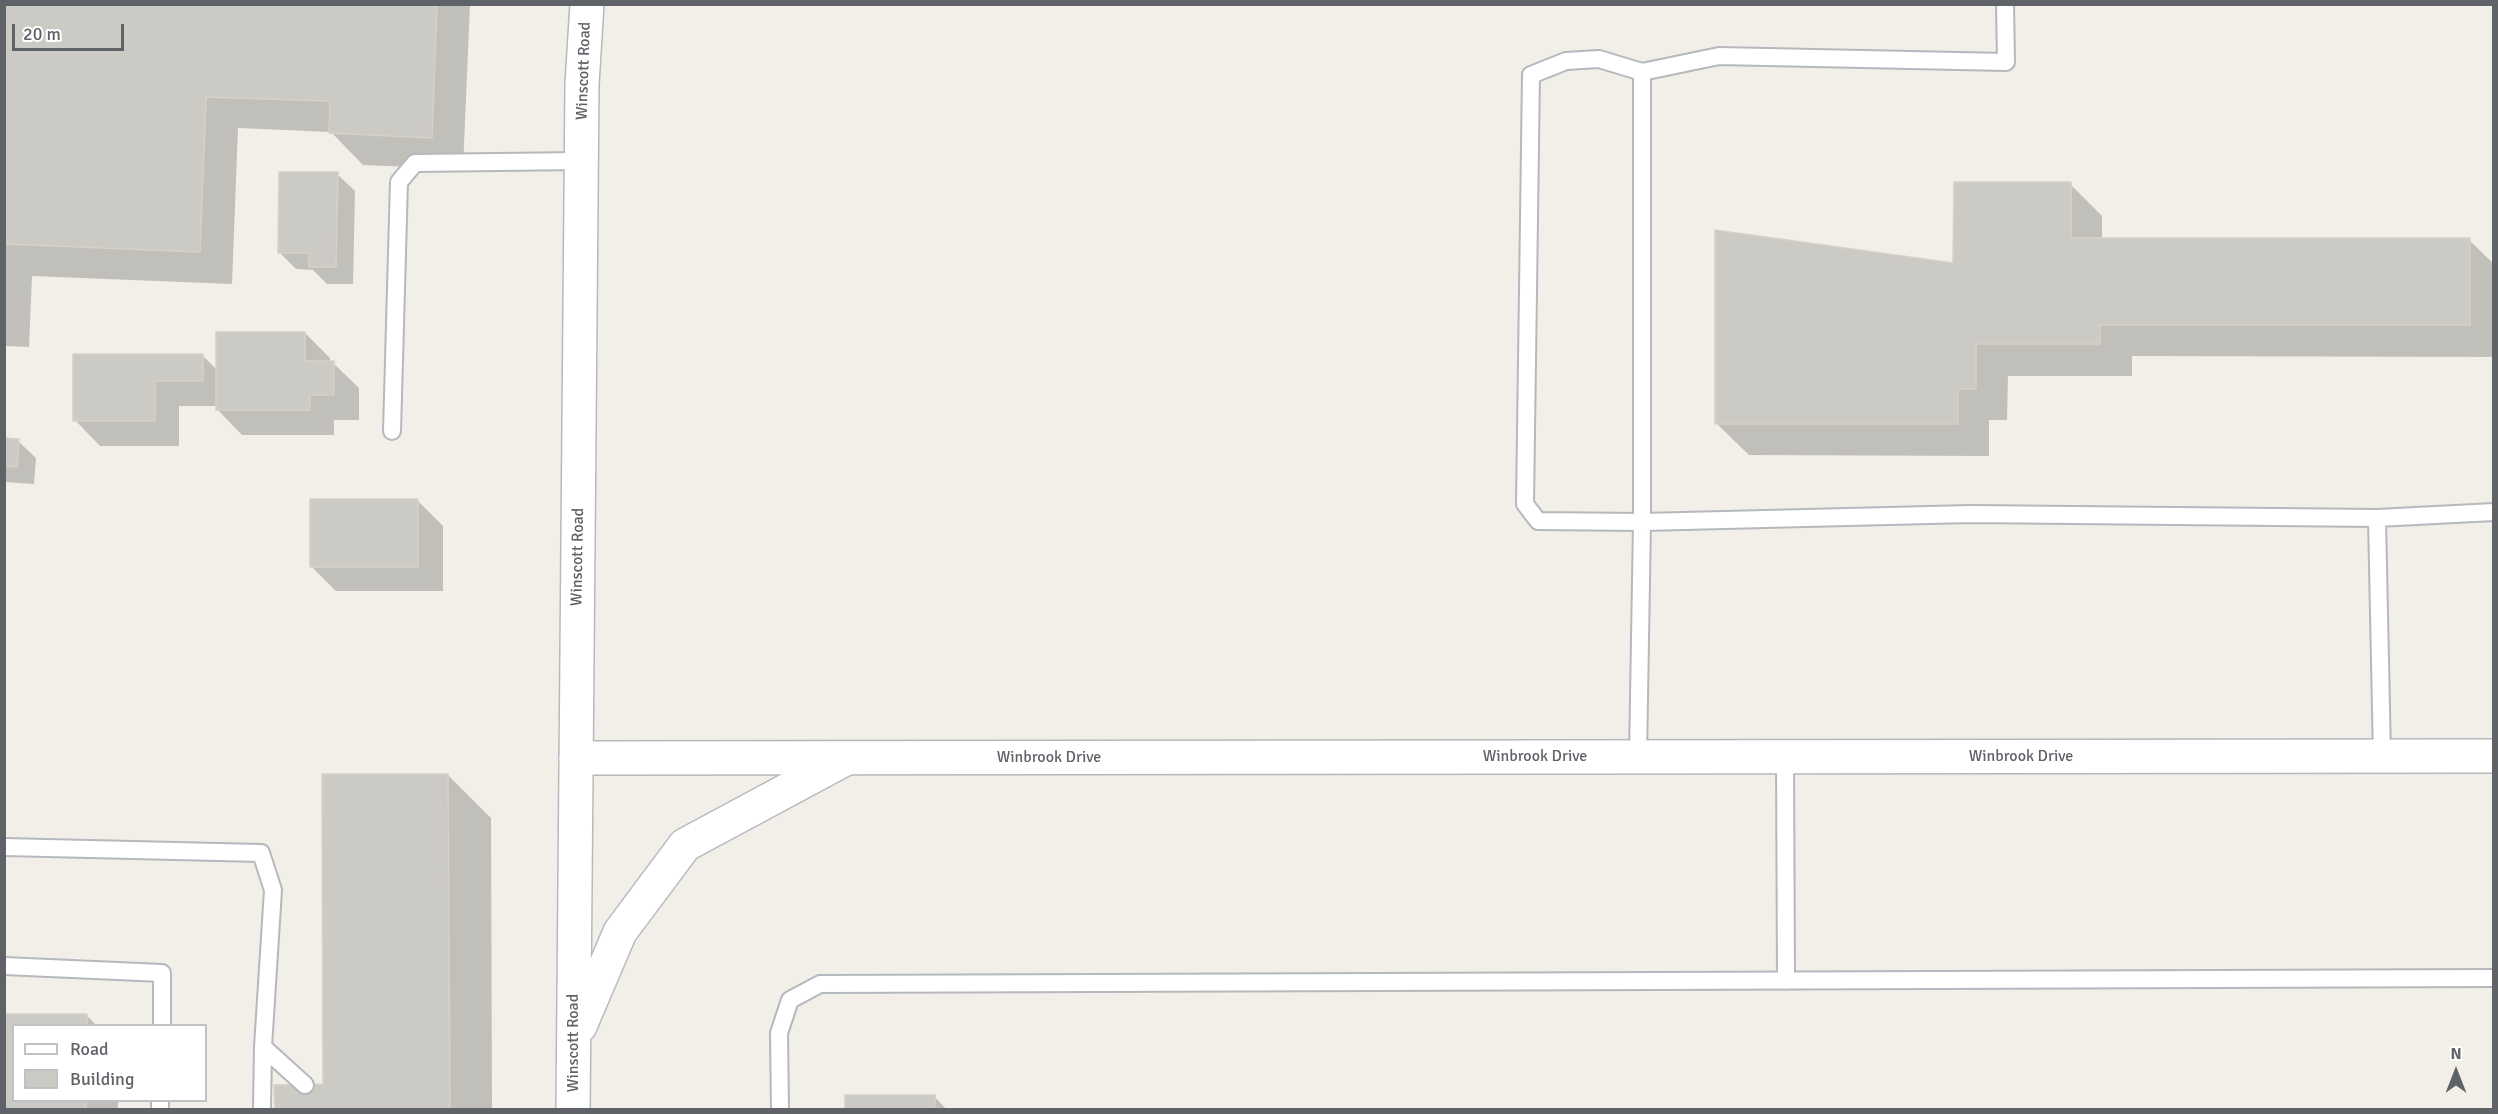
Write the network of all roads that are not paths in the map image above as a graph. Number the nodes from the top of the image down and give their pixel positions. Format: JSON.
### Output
{"nodes":[{"id":1,"x":587,"y":4,"type":"edge"},
{"id":2,"x":2005,"y":4,"type":"edge"},
{"id":3,"x":1642,"y":72,"type":"junction"},
{"id":4,"x":581,"y":161,"type":"junction"},
{"id":5,"x":392,"y":431,"type":"dead end"},
{"id":6,"x":2493,"y":512,"type":"edge"},
{"id":7,"x":2377,"y":518,"type":"junction"},
{"id":8,"x":1642,"y":522,"type":"junction"},
{"id":9,"x":2382,"y":756,"type":"junction"},
{"id":10,"x":2493,"y":756,"type":"edge"},
{"id":11,"x":1638,"y":757,"type":"junction"},
{"id":12,"x":1785,"y":757,"type":"junction"},
{"id":13,"x":576,"y":758,"type":"junction"},
{"id":14,"x":847,"y":758,"type":"junction"},
{"id":15,"x":4,"y":847,"type":"edge"},
{"id":16,"x":4,"y":966,"type":"edge"},
{"id":17,"x":2493,"y":978,"type":"edge"},
{"id":18,"x":1786,"y":981,"type":"junction"},
{"id":19,"x":162,"y":1024,"type":"edge"},
{"id":20,"x":574,"y":1038,"type":"junction"},
{"id":21,"x":263,"y":1047,"type":"junction"},
{"id":22,"x":305,"y":1085,"type":"dead end"},
{"id":23,"x":262,"y":1110,"type":"edge"},
{"id":24,"x":573,"y":1110,"type":"edge"},
{"id":25,"x":780,"y":1110,"type":"edge"}],
"edges":[{"from":1,"to":4,"type":"street","name":"Winscott Road"},
{"from":2,"to":3,"type":"lane"},
{"from":3,"to":8,"type":"lane"},
{"from":3,"to":8,"type":"lane"},
{"from":4,"to":5,"type":"lane"},
{"from":4,"to":13,"type":"street","name":"Winscott Road"},
{"from":6,"to":7,"type":"lane"},
{"from":7,"to":8,"type":"lane"},
{"from":7,"to":9,"type":"lane"},
{"from":8,"to":11,"type":"lane"},
{"from":9,"to":10,"type":"street","name":"Winbrook Drive"},
{"from":9,"to":12,"type":"street","name":"Winbrook Drive"},
{"from":11,"to":12,"type":"street","name":"Winbrook Drive"},
{"from":11,"to":14,"type":"street","name":"Winbrook Drive"},
{"from":12,"to":18,"type":"lane"},
{"from":13,"to":14,"type":"street","name":"Winbrook Drive"},
{"from":13,"to":20,"type":"street","name":"Winscott Road"},
{"from":14,"to":20,"type":"street"},
{"from":15,"to":21,"type":"lane"},
{"from":16,"to":19,"type":"lane"},
{"from":17,"to":18,"type":"lane"},
{"from":18,"to":25,"type":"lane"},
{"from":20,"to":24,"type":"street","name":"Winscott Road"},
{"from":21,"to":22,"type":"lane"},
{"from":21,"to":23,"type":"lane"}]}
